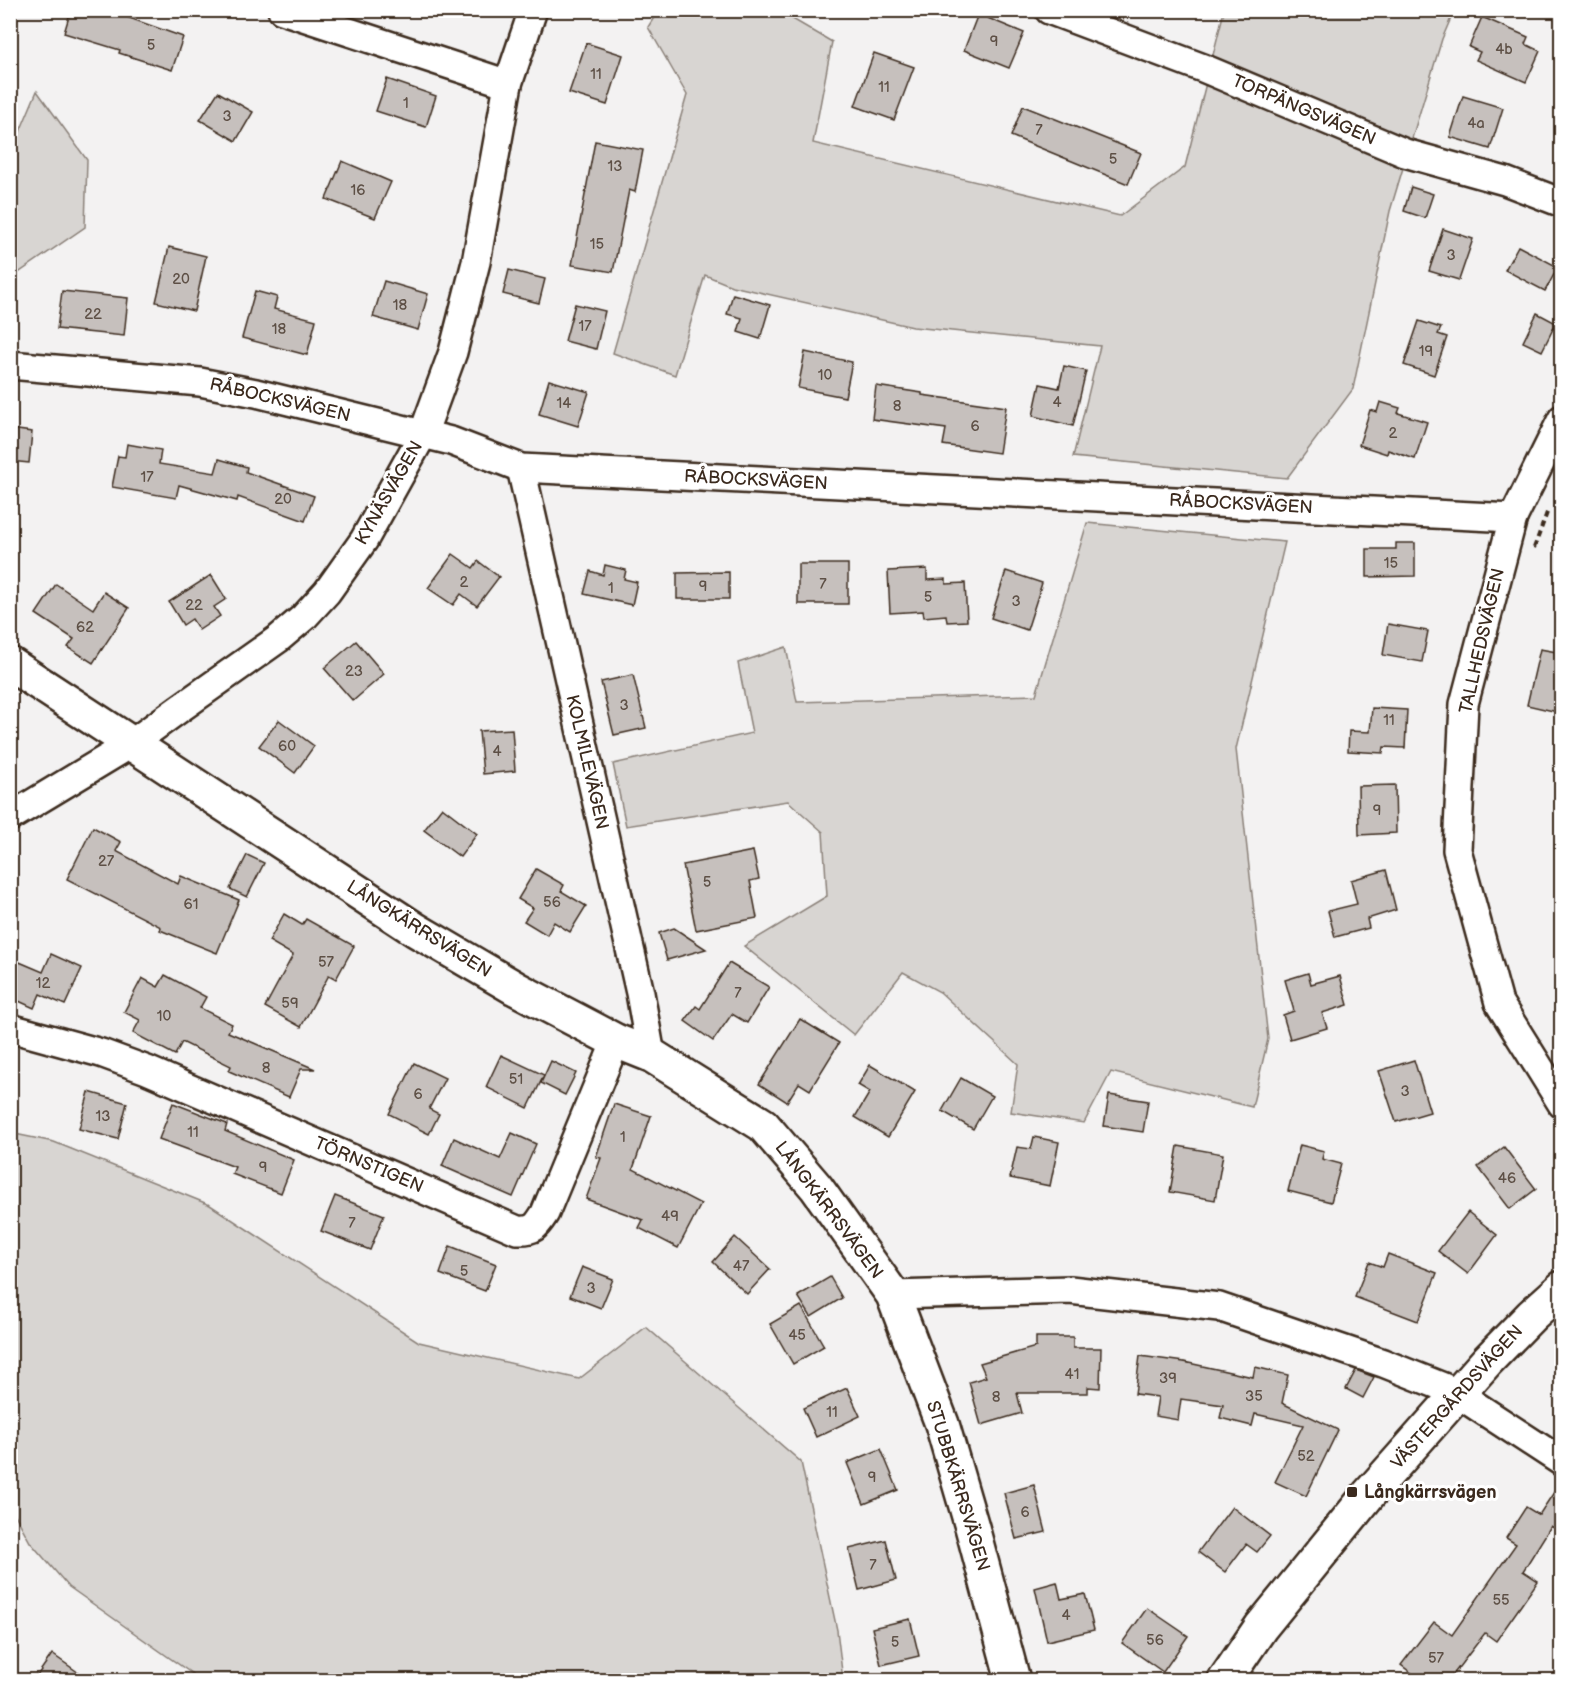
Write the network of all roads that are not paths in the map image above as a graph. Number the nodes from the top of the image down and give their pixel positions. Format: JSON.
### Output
{"nodes":[{"id":1,"x":282,"y":10,"type":"edge"},
{"id":2,"x":533,"y":10,"type":"edge"},
{"id":3,"x":1049,"y":10,"type":"edge"},
{"id":4,"x":508,"y":84,"type":"junction"},
{"id":5,"x":1562,"y":202,"type":"edge"},
{"id":6,"x":10,"y":365,"type":"edge"},
{"id":7,"x":1562,"y":419,"type":"edge"},
{"id":8,"x":423,"y":434,"type":"junction"},
{"id":9,"x":521,"y":468,"type":"junction"},
{"id":10,"x":1513,"y":518,"type":"junction"},
{"id":11,"x":10,"y":664,"type":"edge"},
{"id":12,"x":131,"y":744,"type":"junction"},
{"id":13,"x":10,"y":817,"type":"edge"},
{"id":14,"x":10,"y":1028,"type":"edge"},
{"id":15,"x":616,"y":1041,"type":"junction"},
{"id":16,"x":651,"y":1055,"type":"junction"},
{"id":17,"x":1562,"y":1104,"type":"edge"},
{"id":18,"x":1562,"y":1288,"type":"edge"},
{"id":19,"x":893,"y":1295,"type":"junction"},
{"id":20,"x":1458,"y":1394,"type":"junction"},
{"id":21,"x":1562,"y":1462,"type":"edge"},
{"id":22,"x":1013,"y":1680,"type":"edge"},
{"id":23,"x":1225,"y":1680,"type":"edge"}],
"edges":[{"from":1,"to":4,"type":"street"},
{"from":2,"to":4,"type":"street","name":"KYNÄSVÄGEN"},
{"from":3,"to":5,"type":"street","name":"TORPÄNGSVÄGEN"},
{"from":4,"to":8,"type":"street","name":"KYNÄSVÄGEN"},
{"from":6,"to":8,"type":"street","name":"RÅBOCKSVÄGEN"},
{"from":7,"to":10,"type":"street","name":"TALLHEDSVÄGEN"},
{"from":8,"to":9,"type":"street","name":"RÅBOCKSVÄGEN"},
{"from":8,"to":12,"type":"street","name":"KYNÄSVÄGEN"},
{"from":9,"to":10,"type":"street","name":"RÅBOCKSVÄGEN"},
{"from":9,"to":16,"type":"street","name":"KOLMILEVÄGEN"},
{"from":10,"to":17,"type":"street","name":"TALLHEDSVÄGEN"},
{"from":11,"to":12,"type":"street","name":"LÅNGKÄRRSVÄGEN"},
{"from":12,"to":13,"type":"street","name":"KYNÄSVÄGEN"},
{"from":12,"to":15,"type":"street","name":"LÅNGKÄRRSVÄGEN"},
{"from":14,"to":15,"type":"street","name":"TÖRNSTIGEN"},
{"from":15,"to":16,"type":"street","name":"LÅNGKÄRRSVÄGEN"},
{"from":16,"to":19,"type":"street","name":"LÅNGKÄRRSVÄGEN"},
{"from":18,"to":20,"type":"street","name":"VÄSTERGÅRDSVÄGEN"},
{"from":19,"to":20,"type":"street","name":"LÅNGKÄRRSVÄGEN"},
{"from":19,"to":22,"type":"street","name":"STUBBKÄRRSVÄGEN"},
{"from":20,"to":21,"type":"street","name":"LÅNGKÄRRSVÄGEN"},
{"from":20,"to":23,"type":"street","name":"VÄSTERGÅRDSVÄGEN"}]}
